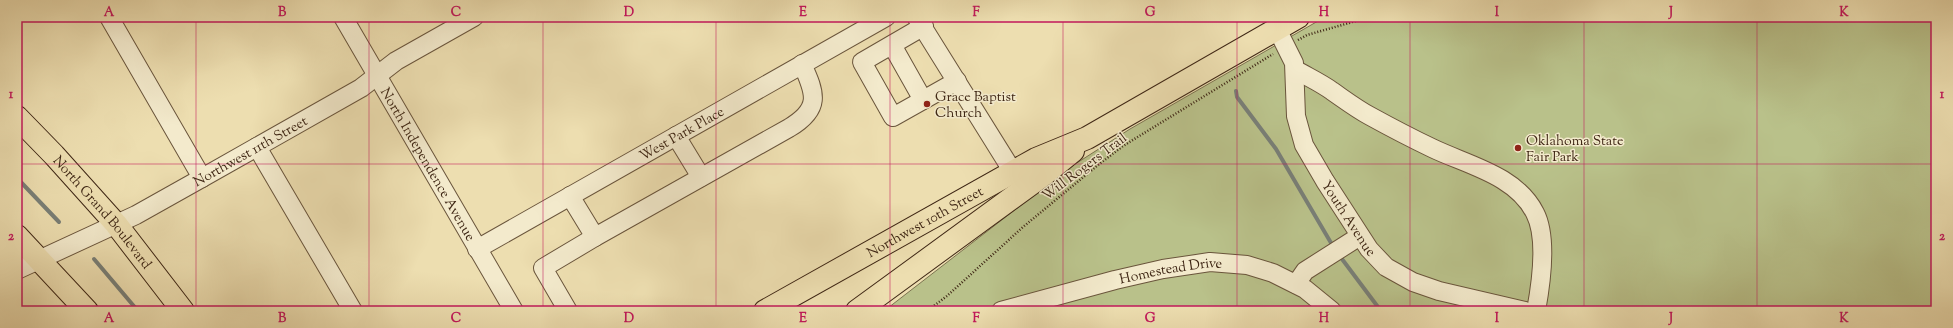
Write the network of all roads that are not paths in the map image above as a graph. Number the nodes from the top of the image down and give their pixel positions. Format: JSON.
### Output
{"nodes":[{"id":1,"x":109,"y":17,"type":"edge"},
{"id":2,"x":343,"y":17,"type":"edge"},
{"id":3,"x":474,"y":17,"type":"edge"},
{"id":4,"x":886,"y":17,"type":"edge"},
{"id":5,"x":920,"y":22,"type":"edge"},
{"id":6,"x":1303,"y":26,"type":"edge"},
{"id":7,"x":1277,"y":29,"type":"junction"},
{"id":8,"x":892,"y":45,"type":"junction"},
{"id":9,"x":802,"y":64,"type":"junction"},
{"id":10,"x":1296,"y":70,"type":"junction"},
{"id":11,"x":377,"y":76,"type":"junction"},
{"id":12,"x":957,"y":81,"type":"junction"},
{"id":13,"x":924,"y":100,"type":"junction"},
{"id":14,"x":17,"y":117,"type":"edge"},
{"id":15,"x":676,"y":136,"type":"junction"},
{"id":16,"x":1087,"y":138,"type":"junction"},
{"id":17,"x":257,"y":146,"type":"junction"},
{"id":18,"x":1013,"y":172,"type":"junction"},
{"id":19,"x":701,"y":177,"type":"junction"},
{"id":20,"x":202,"y":178,"type":"junction"},
{"id":21,"x":570,"y":196,"type":"junction"},
{"id":22,"x":116,"y":224,"type":"junction"},
{"id":23,"x":17,"y":236,"type":"edge"},
{"id":24,"x":595,"y":237,"type":"junction"},
{"id":25,"x":1354,"y":240,"type":"junction"},
{"id":26,"x":478,"y":249,"type":"junction"},
{"id":27,"x":39,"y":259,"type":"junction"},
{"id":28,"x":17,"y":270,"type":"edge"},
{"id":29,"x":1296,"y":284,"type":"junction"},
{"id":30,"x":567,"y":310,"type":"edge"},
{"id":31,"x":87,"y":311,"type":"edge"},
{"id":32,"x":183,"y":311,"type":"edge"},
{"id":33,"x":353,"y":311,"type":"edge"},
{"id":34,"x":514,"y":311,"type":"edge"},
{"id":35,"x":765,"y":311,"type":"edge"},
{"id":36,"x":857,"y":311,"type":"edge"},
{"id":37,"x":1001,"y":311,"type":"edge"},
{"id":38,"x":1332,"y":311,"type":"edge"},
{"id":39,"x":1525,"y":311,"type":"edge"},
{"id":40,"x":1536,"y":311,"type":"edge"}],
"edges":[{"from":1,"to":20,"type":"street"},
{"from":2,"to":11,"type":"street","name":"North Independence Avenue"},
{"from":3,"to":11,"type":"street","name":"Northwest 11th Street"},
{"from":4,"to":9,"type":"street","name":"West Park Place"},
{"from":5,"to":8,"type":"street"},
{"from":5,"to":12,"type":"street"},
{"from":6,"to":7,"type":"main road","name":"Northwest 10th Street"},
{"from":7,"to":10,"type":"street","name":"Youth Avenue"},
{"from":7,"to":16,"type":"main road","name":"Northwest 10th Street"},
{"from":8,"to":13,"type":"street"},
{"from":8,"to":13,"type":"street"},
{"from":9,"to":15,"type":"street","name":"West Park Place"},
{"from":9,"to":19,"type":"street"},
{"from":10,"to":25,"type":"street","name":"Youth Avenue"},
{"from":10,"to":40,"type":"street"},
{"from":11,"to":17,"type":"street","name":"Northwest 11th Street"},
{"from":11,"to":26,"type":"street","name":"North Independence Avenue"},
{"from":12,"to":13,"type":"street"},
{"from":12,"to":18,"type":"street"},
{"from":14,"to":22,"type":"main road","name":"North Grand Boulevard"},
{"from":15,"to":19,"type":"street"},
{"from":15,"to":21,"type":"street","name":"West Park Place"},
{"from":16,"to":18,"type":"main road","name":"Northwest 10th Street"},
{"from":16,"to":36,"type":"main road","name":"Northwest 10th Street"},
{"from":17,"to":20,"type":"street","name":"Northwest 11th Street"},
{"from":17,"to":33,"type":"street"},
{"from":18,"to":35,"type":"main road","name":"Northwest 10th Street"},
{"from":19,"to":24,"type":"street"},
{"from":20,"to":22,"type":"street","name":"Northwest 11th Street"},
{"from":21,"to":24,"type":"street"},
{"from":21,"to":26,"type":"street","name":"West Park Place"},
{"from":22,"to":27,"type":"street","name":"Northwest 11th Street"},
{"from":22,"to":32,"type":"main road","name":"North Grand Boulevard"},
{"from":23,"to":27,"type":"main road"},
{"from":24,"to":30,"type":"street"},
{"from":25,"to":29,"type":"street"},
{"from":25,"to":39,"type":"street","name":"Youth Avenue"},
{"from":26,"to":34,"type":"street","name":"North Independence Avenue"},
{"from":27,"to":28,"type":"street","name":"Northwest 11th Street"},
{"from":27,"to":31,"type":"main road"},
{"from":29,"to":37,"type":"street","name":"Homestead Drive"},
{"from":29,"to":38,"type":"street","name":"Homestead Drive"}]}
